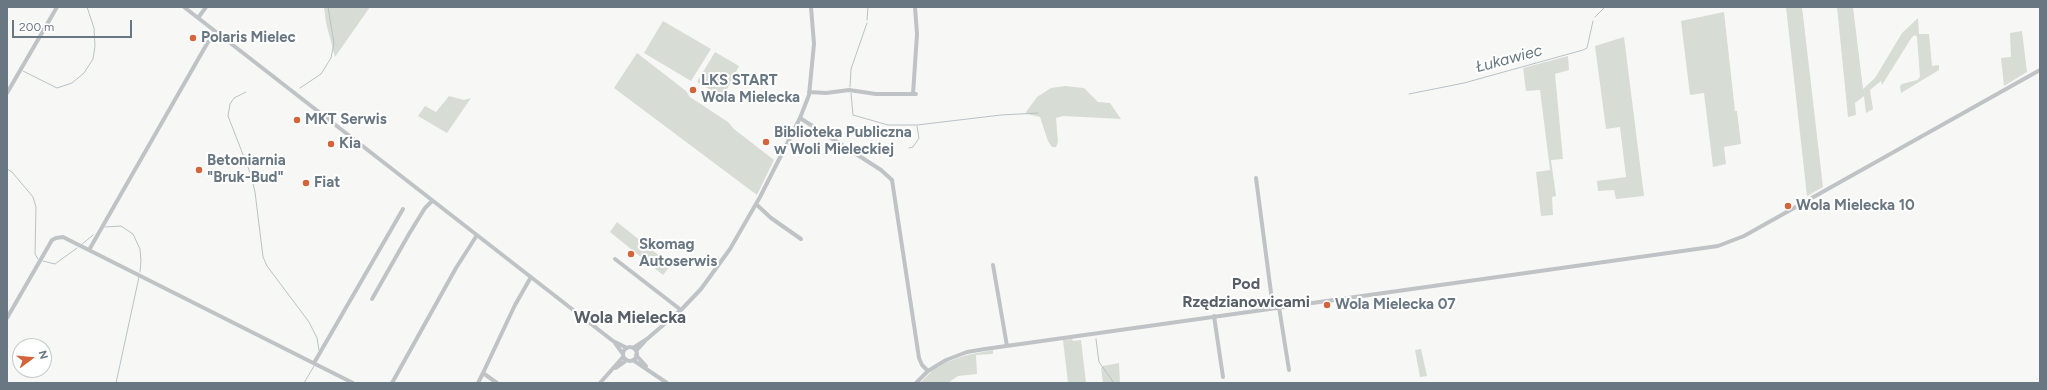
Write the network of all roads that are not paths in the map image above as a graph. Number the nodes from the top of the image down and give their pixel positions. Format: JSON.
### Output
{"nodes":[{"id":1,"x":57,"y":7,"type":"edge"},
{"id":2,"x":184,"y":7,"type":"edge"},
{"id":3,"x":206,"y":7,"type":"edge"},
{"id":4,"x":811,"y":7,"type":"edge"},
{"id":5,"x":915,"y":7,"type":"edge"},
{"id":6,"x":198,"y":18,"type":"junction"},
{"id":7,"x":216,"y":32,"type":"junction"},
{"id":8,"x":2040,"y":70,"type":"edge"},
{"id":9,"x":809,"y":92,"type":"junction"},
{"id":10,"x":7,"y":93,"type":"edge"},
{"id":11,"x":800,"y":118,"type":"junction"},
{"id":12,"x":1256,"y":178,"type":"dead end"},
{"id":13,"x":432,"y":201,"type":"junction"},
{"id":14,"x":756,"y":204,"type":"junction"},
{"id":15,"x":403,"y":209,"type":"dead end"},
{"id":16,"x":477,"y":235,"type":"junction"},
{"id":17,"x":801,"y":240,"type":"dead end"},
{"id":18,"x":89,"y":250,"type":"junction"},
{"id":19,"x":615,"y":259,"type":"dead end"},
{"id":20,"x":993,"y":265,"type":"dead end"},
{"id":21,"x":531,"y":277,"type":"junction"},
{"id":22,"x":372,"y":299,"type":"dead end"},
{"id":23,"x":1280,"y":307,"type":"junction"},
{"id":24,"x":1273,"y":308,"type":"junction"},
{"id":25,"x":681,"y":310,"type":"junction"},
{"id":26,"x":1214,"y":316,"type":"junction"},
{"id":27,"x":7,"y":318,"type":"edge"},
{"id":28,"x":613,"y":341,"type":"junction"},
{"id":29,"x":1007,"y":346,"type":"junction"},
{"id":30,"x":627,"y":348,"type":"junction"},
{"id":31,"x":635,"y":351,"type":"junction"},
{"id":32,"x":623,"y":355,"type":"junction"},
{"id":33,"x":627,"y":360,"type":"junction"},
{"id":34,"x":633,"y":360,"type":"junction"},
{"id":35,"x":314,"y":363,"type":"junction"},
{"id":36,"x":646,"y":367,"type":"junction"},
{"id":37,"x":614,"y":369,"type":"junction"},
{"id":38,"x":1288,"y":370,"type":"dead end"},
{"id":39,"x":928,"y":371,"type":"junction"},
{"id":40,"x":483,"y":373,"type":"junction"},
{"id":41,"x":1223,"y":377,"type":"dead end"},
{"id":42,"x":354,"y":383,"type":"edge"},
{"id":43,"x":392,"y":383,"type":"edge"},
{"id":44,"x":478,"y":383,"type":"edge"},
{"id":45,"x":497,"y":383,"type":"edge"},
{"id":46,"x":600,"y":383,"type":"edge"},
{"id":47,"x":667,"y":383,"type":"edge"},
{"id":48,"x":916,"y":383,"type":"edge"}],
"edges":[{"from":1,"to":10,"type":"street"},
{"from":2,"to":6,"type":"street"},
{"from":3,"to":6,"type":"street"},
{"from":4,"to":9,"type":"street"},
{"from":5,"to":9,"type":"street"},
{"from":6,"to":7,"type":"street"},
{"from":7,"to":13,"type":"street"},
{"from":7,"to":18,"type":"street"},
{"from":8,"to":23,"type":"street"},
{"from":9,"to":11,"type":"street"},
{"from":11,"to":14,"type":"street"},
{"from":11,"to":39,"type":"street"},
{"from":12,"to":24,"type":"street"},
{"from":13,"to":16,"type":"street"},
{"from":13,"to":22,"type":"street"},
{"from":14,"to":17,"type":"street"},
{"from":14,"to":25,"type":"street"},
{"from":15,"to":35,"type":"street"},
{"from":16,"to":21,"type":"street"},
{"from":16,"to":43,"type":"street"},
{"from":18,"to":27,"type":"street"},
{"from":18,"to":35,"type":"street"},
{"from":19,"to":25,"type":"street"},
{"from":20,"to":29,"type":"street"},
{"from":21,"to":28,"type":"street"},
{"from":21,"to":40,"type":"street"},
{"from":23,"to":24,"type":"street"},
{"from":23,"to":38,"type":"street"},
{"from":24,"to":26,"type":"street"},
{"from":25,"to":31,"type":"street"},
{"from":26,"to":29,"type":"street"},
{"from":26,"to":41,"type":"street"},
{"from":28,"to":30,"type":"street"},
{"from":28,"to":32,"type":"street"},
{"from":29,"to":39,"type":"street"},
{"from":30,"to":31,"type":"street"},
{"from":30,"to":32,"type":"street"},
{"from":31,"to":34,"type":"street"},
{"from":31,"to":36,"type":"street"},
{"from":32,"to":33,"type":"street"},
{"from":32,"to":37,"type":"street"},
{"from":33,"to":34,"type":"street"},
{"from":33,"to":37,"type":"street"},
{"from":34,"to":36,"type":"street"},
{"from":35,"to":42,"type":"street"},
{"from":36,"to":47,"type":"street"},
{"from":37,"to":46,"type":"street"},
{"from":39,"to":48,"type":"street"},
{"from":40,"to":44,"type":"street"},
{"from":40,"to":45,"type":"street"}]}
